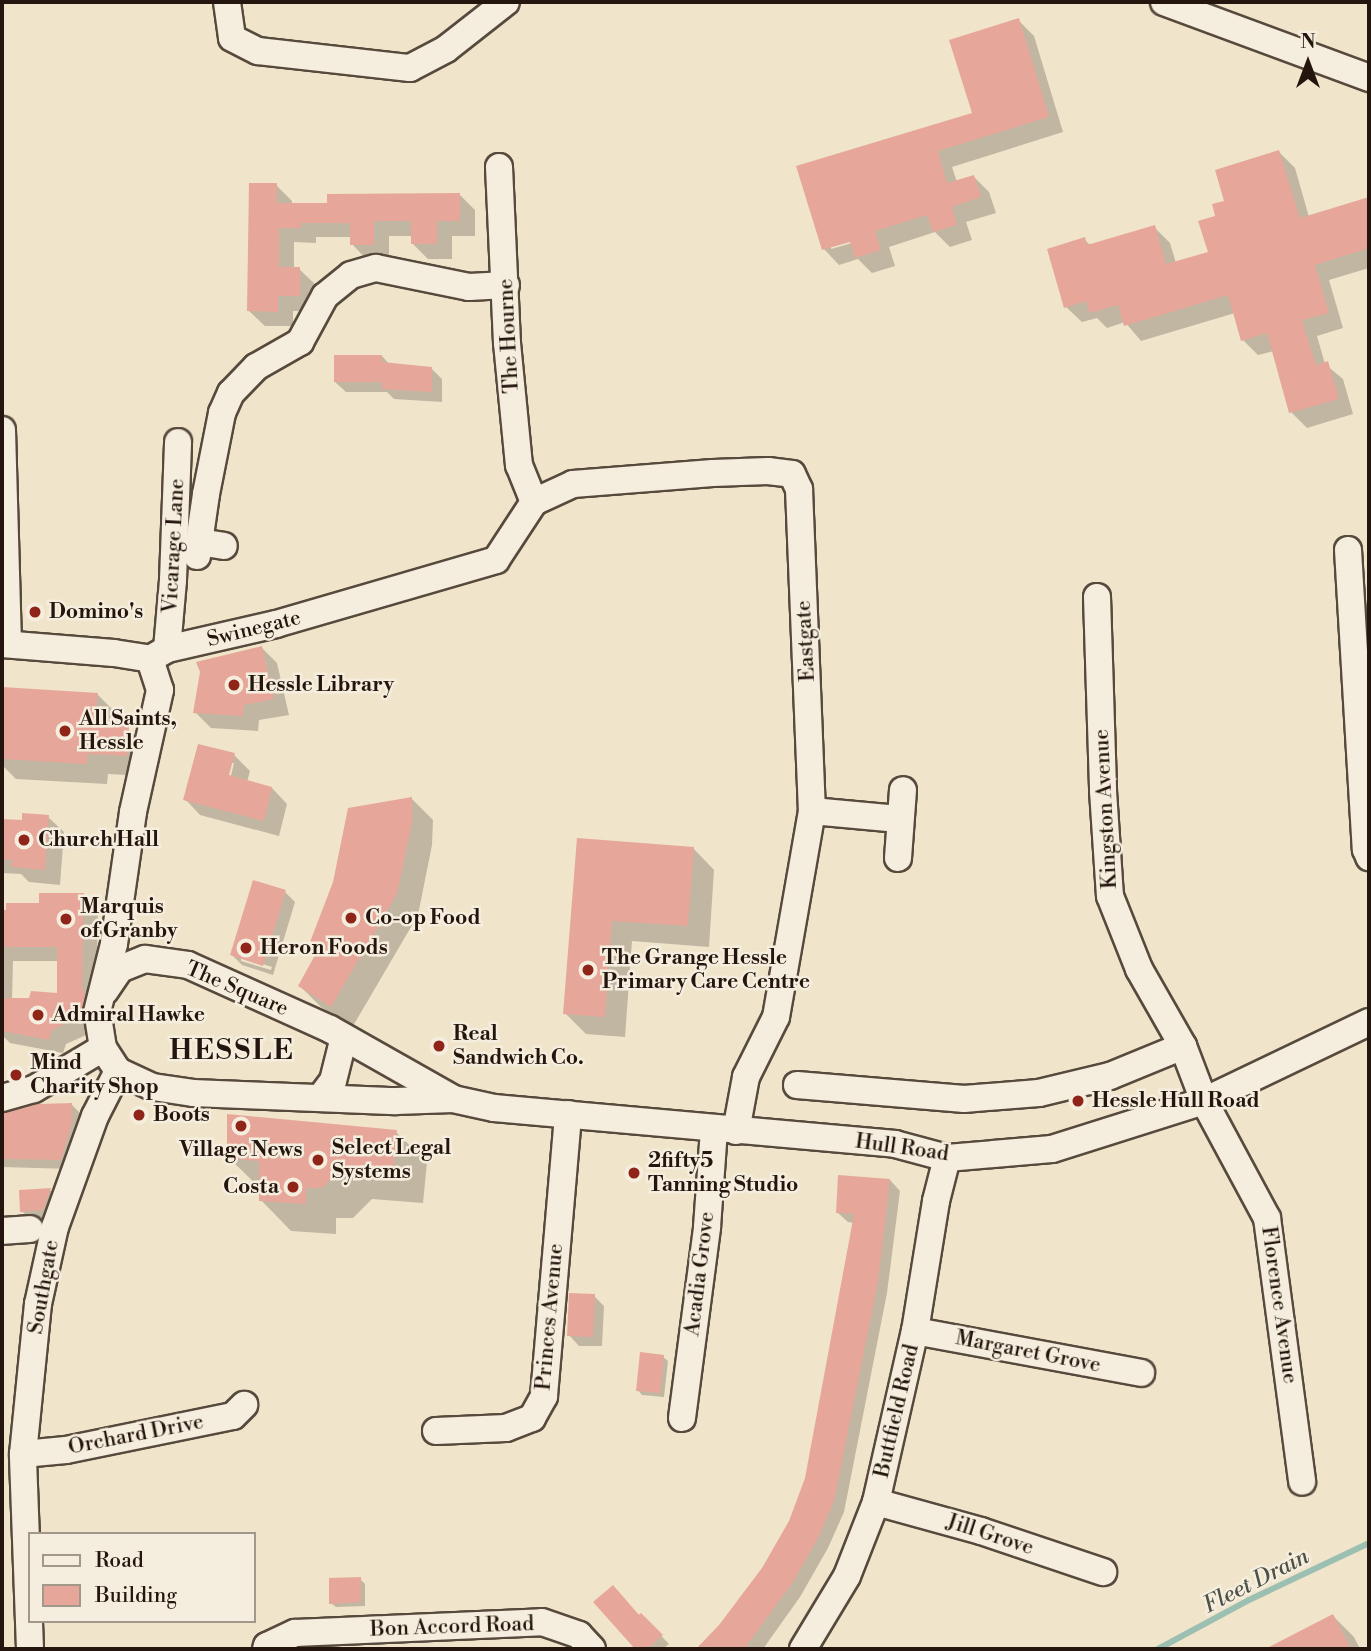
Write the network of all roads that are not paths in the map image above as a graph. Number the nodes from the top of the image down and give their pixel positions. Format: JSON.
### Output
{"nodes":[{"id":1,"x":227,"y":2,"type":"edge"},
{"id":2,"x":506,"y":2,"type":"edge"},
{"id":3,"x":1164,"y":2,"type":"edge"},
{"id":4,"x":1369,"y":78,"type":"edge"},
{"id":5,"x":499,"y":167,"type":"dead end"},
{"id":6,"x":506,"y":285,"type":"junction"},
{"id":7,"x":2,"y":430,"type":"edge"},
{"id":8,"x":178,"y":442,"type":"dead end"},
{"id":9,"x":534,"y":502,"type":"junction"},
{"id":10,"x":207,"y":548,"type":"dead end"},
{"id":11,"x":1348,"y":550,"type":"dead end"},
{"id":12,"x":1097,"y":597,"type":"dead end"},
{"id":13,"x":5,"y":644,"type":"edge"},
{"id":14,"x":158,"y":654,"type":"junction"},
{"id":15,"x":903,"y":790,"type":"dead end"},
{"id":16,"x":812,"y":811,"type":"junction"},
{"id":17,"x":900,"y":819,"type":"junction"},
{"id":18,"x":1369,"y":857,"type":"edge"},
{"id":19,"x":898,"y":858,"type":"dead end"},
{"id":20,"x":114,"y":944,"type":"junction"},
{"id":21,"x":145,"y":959,"type":"junction"},
{"id":22,"x":100,"y":998,"type":"junction"},
{"id":23,"x":1369,"y":1022,"type":"edge"},
{"id":24,"x":344,"y":1037,"type":"junction"},
{"id":25,"x":1183,"y":1046,"type":"junction"},
{"id":26,"x":103,"y":1048,"type":"junction"},
{"id":27,"x":118,"y":1071,"type":"junction"},
{"id":28,"x":797,"y":1086,"type":"dead end"},
{"id":29,"x":2,"y":1098,"type":"edge"},
{"id":30,"x":320,"y":1098,"type":"junction"},
{"id":31,"x":453,"y":1099,"type":"junction"},
{"id":32,"x":1204,"y":1101,"type":"junction"},
{"id":33,"x":568,"y":1114,"type":"junction"},
{"id":34,"x":725,"y":1130,"type":"junction"},
{"id":35,"x":947,"y":1158,"type":"junction"},
{"id":36,"x":30,"y":1229,"type":"dead end"},
{"id":37,"x":2,"y":1231,"type":"edge"},
{"id":38,"x":915,"y":1331,"type":"junction"},
{"id":39,"x":1141,"y":1373,"type":"dead end"},
{"id":40,"x":243,"y":1405,"type":"dead end"},
{"id":41,"x":681,"y":1418,"type":"dead end"},
{"id":42,"x":436,"y":1431,"type":"dead end"},
{"id":43,"x":23,"y":1454,"type":"junction"},
{"id":44,"x":1302,"y":1482,"type":"dead end"},
{"id":45,"x":876,"y":1502,"type":"junction"},
{"id":46,"x":1102,"y":1572,"type":"dead end"},
{"id":47,"x":28,"y":1593,"type":"edge"},
{"id":48,"x":29,"y":1623,"type":"edge"},
{"id":49,"x":30,"y":1649,"type":"edge"},
{"id":50,"x":266,"y":1649,"type":"edge"},
{"id":51,"x":593,"y":1649,"type":"edge"},
{"id":52,"x":803,"y":1649,"type":"edge"}],
"edges":[{"from":1,"to":2,"type":"street"},
{"from":3,"to":4,"type":"street"},
{"from":5,"to":6,"type":"street","name":"The Hourne"},
{"from":6,"to":9,"type":"street","name":"The Hourne"},
{"from":6,"to":10,"type":"street"},
{"from":7,"to":13,"type":"street"},
{"from":8,"to":14,"type":"street","name":"Vicarage Lane"},
{"from":9,"to":14,"type":"street","name":"Swinegate"},
{"from":9,"to":16,"type":"street","name":"Eastgate"},
{"from":11,"to":18,"type":"street"},
{"from":12,"to":25,"type":"street","name":"Kingston Avenue"},
{"from":13,"to":14,"type":"street","name":"Swinegate"},
{"from":14,"to":20,"type":"street"},
{"from":15,"to":17,"type":"street"},
{"from":16,"to":17,"type":"street"},
{"from":16,"to":34,"type":"street","name":"Eastgate"},
{"from":17,"to":19,"type":"street"},
{"from":20,"to":21,"type":"street"},
{"from":20,"to":22,"type":"street"},
{"from":21,"to":22,"type":"street"},
{"from":21,"to":24,"type":"street","name":"The Square"},
{"from":22,"to":26,"type":"street"},
{"from":23,"to":32,"type":"street","name":"Hull Road"},
{"from":24,"to":30,"type":"street"},
{"from":24,"to":31,"type":"street","name":"The Square"},
{"from":25,"to":28,"type":"street"},
{"from":25,"to":32,"type":"street","name":"Kingston Avenue"},
{"from":26,"to":27,"type":"street"},
{"from":26,"to":29,"type":"street"},
{"from":27,"to":30,"type":"street"},
{"from":27,"to":43,"type":"street","name":"Southgate"},
{"from":30,"to":31,"type":"street"},
{"from":31,"to":33,"type":"street","name":"Hull Road"},
{"from":32,"to":35,"type":"street","name":"Hull Road"},
{"from":32,"to":44,"type":"street","name":"Florence Avenue"},
{"from":33,"to":34,"type":"street","name":"Hull Road"},
{"from":33,"to":42,"type":"street","name":"Princes Avenue"},
{"from":34,"to":35,"type":"street","name":"Hull Road"},
{"from":34,"to":41,"type":"street","name":"Acadia Grove"},
{"from":35,"to":38,"type":"street","name":"Buttfield Road"},
{"from":36,"to":37,"type":"street"},
{"from":38,"to":39,"type":"street","name":"Margaret Grove"},
{"from":38,"to":45,"type":"street","name":"Buttfield Road"},
{"from":40,"to":43,"type":"street","name":"Orchard Drive"},
{"from":43,"to":47,"type":"street","name":"Southgate"},
{"from":45,"to":46,"type":"street","name":"Jill Grove"},
{"from":45,"to":52,"type":"street","name":"Buttfield Road"},
{"from":48,"to":49,"type":"street","name":"Southgate"},
{"from":50,"to":51,"type":"street","name":"Bon Accord Road"}]}
